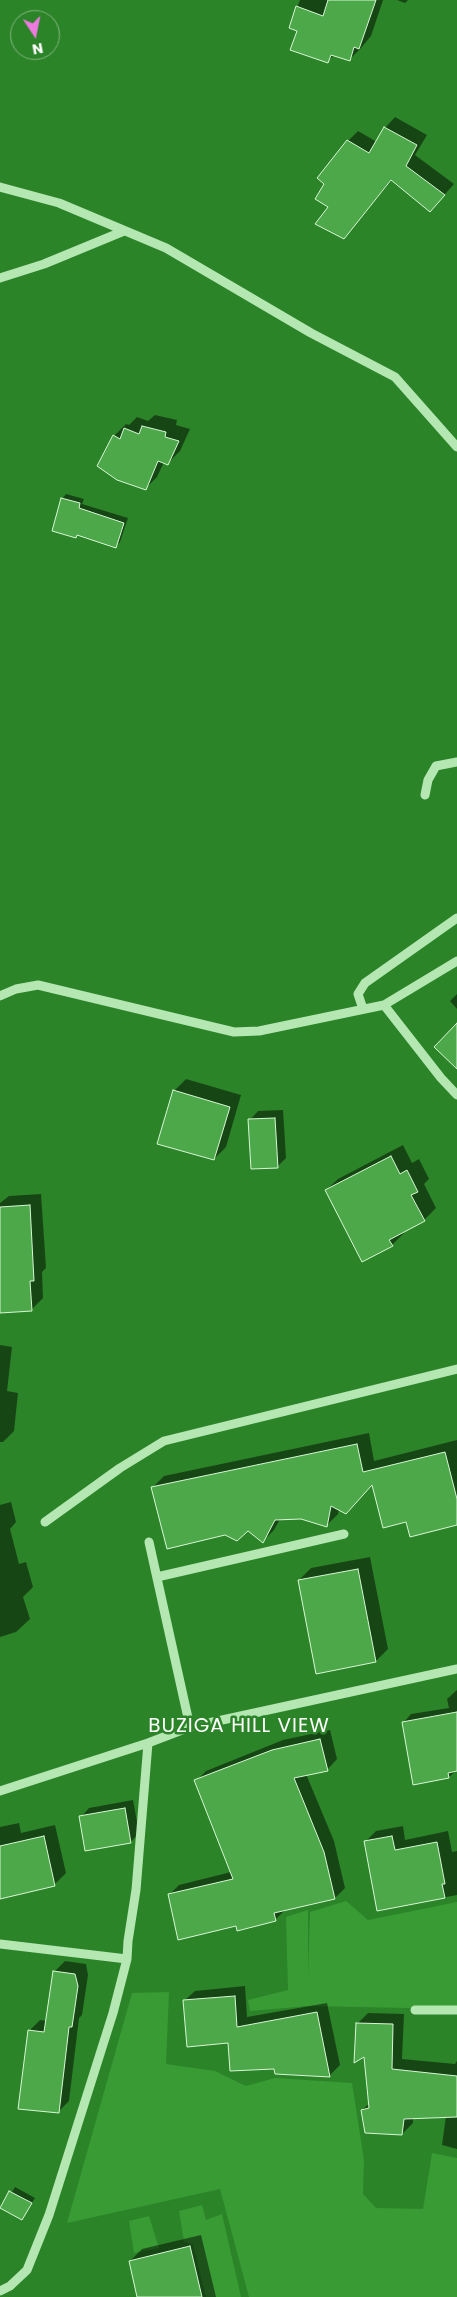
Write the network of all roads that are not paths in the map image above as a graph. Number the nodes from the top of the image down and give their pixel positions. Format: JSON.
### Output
{"nodes":[{"id":1,"x":0,"y":188,"type":"edge"},
{"id":2,"x":124,"y":231,"type":"junction"},
{"id":3,"x":0,"y":278,"type":"edge"},
{"id":4,"x":457,"y":447,"type":"edge"},
{"id":5,"x":457,"y":762,"type":"edge"},
{"id":6,"x":425,"y":795,"type":"dead end"},
{"id":7,"x":457,"y":918,"type":"edge"},
{"id":8,"x":457,"y":961,"type":"edge"},
{"id":9,"x":0,"y":996,"type":"edge"},
{"id":10,"x":384,"y":1005,"type":"junction"},
{"id":11,"x":363,"y":1009,"type":"junction"},
{"id":12,"x":457,"y":1095,"type":"edge"},
{"id":13,"x":457,"y":1369,"type":"edge"},
{"id":14,"x":45,"y":1522,"type":"dead end"},
{"id":15,"x":344,"y":1534,"type":"dead end"},
{"id":16,"x":149,"y":1542,"type":"dead end"},
{"id":17,"x":157,"y":1577,"type":"junction"},
{"id":18,"x":457,"y":1669,"type":"edge"},
{"id":19,"x":190,"y":1727,"type":"junction"},
{"id":20,"x":148,"y":1743,"type":"junction"},
{"id":21,"x":0,"y":1791,"type":"edge"},
{"id":22,"x":0,"y":1944,"type":"edge"},
{"id":23,"x":127,"y":1959,"type":"junction"},
{"id":24,"x":415,"y":2010,"type":"dead end"},
{"id":25,"x":457,"y":2010,"type":"edge"},
{"id":26,"x":0,"y":2291,"type":"edge"}],
"edges":[{"from":1,"to":2,"type":"street"},
{"from":2,"to":3,"type":"street"},
{"from":2,"to":4,"type":"street"},
{"from":5,"to":6,"type":"street"},
{"from":7,"to":11,"type":"street"},
{"from":8,"to":10,"type":"street"},
{"from":9,"to":11,"type":"street"},
{"from":10,"to":11,"type":"street"},
{"from":10,"to":12,"type":"street"},
{"from":13,"to":14,"type":"street"},
{"from":15,"to":17,"type":"street"},
{"from":16,"to":17,"type":"street"},
{"from":17,"to":19,"type":"street"},
{"from":18,"to":19,"type":"street"},
{"from":19,"to":20,"type":"street"},
{"from":20,"to":21,"type":"street"},
{"from":20,"to":23,"type":"street"},
{"from":22,"to":23,"type":"street"},
{"from":23,"to":26,"type":"street"},
{"from":24,"to":25,"type":"street"}]}
